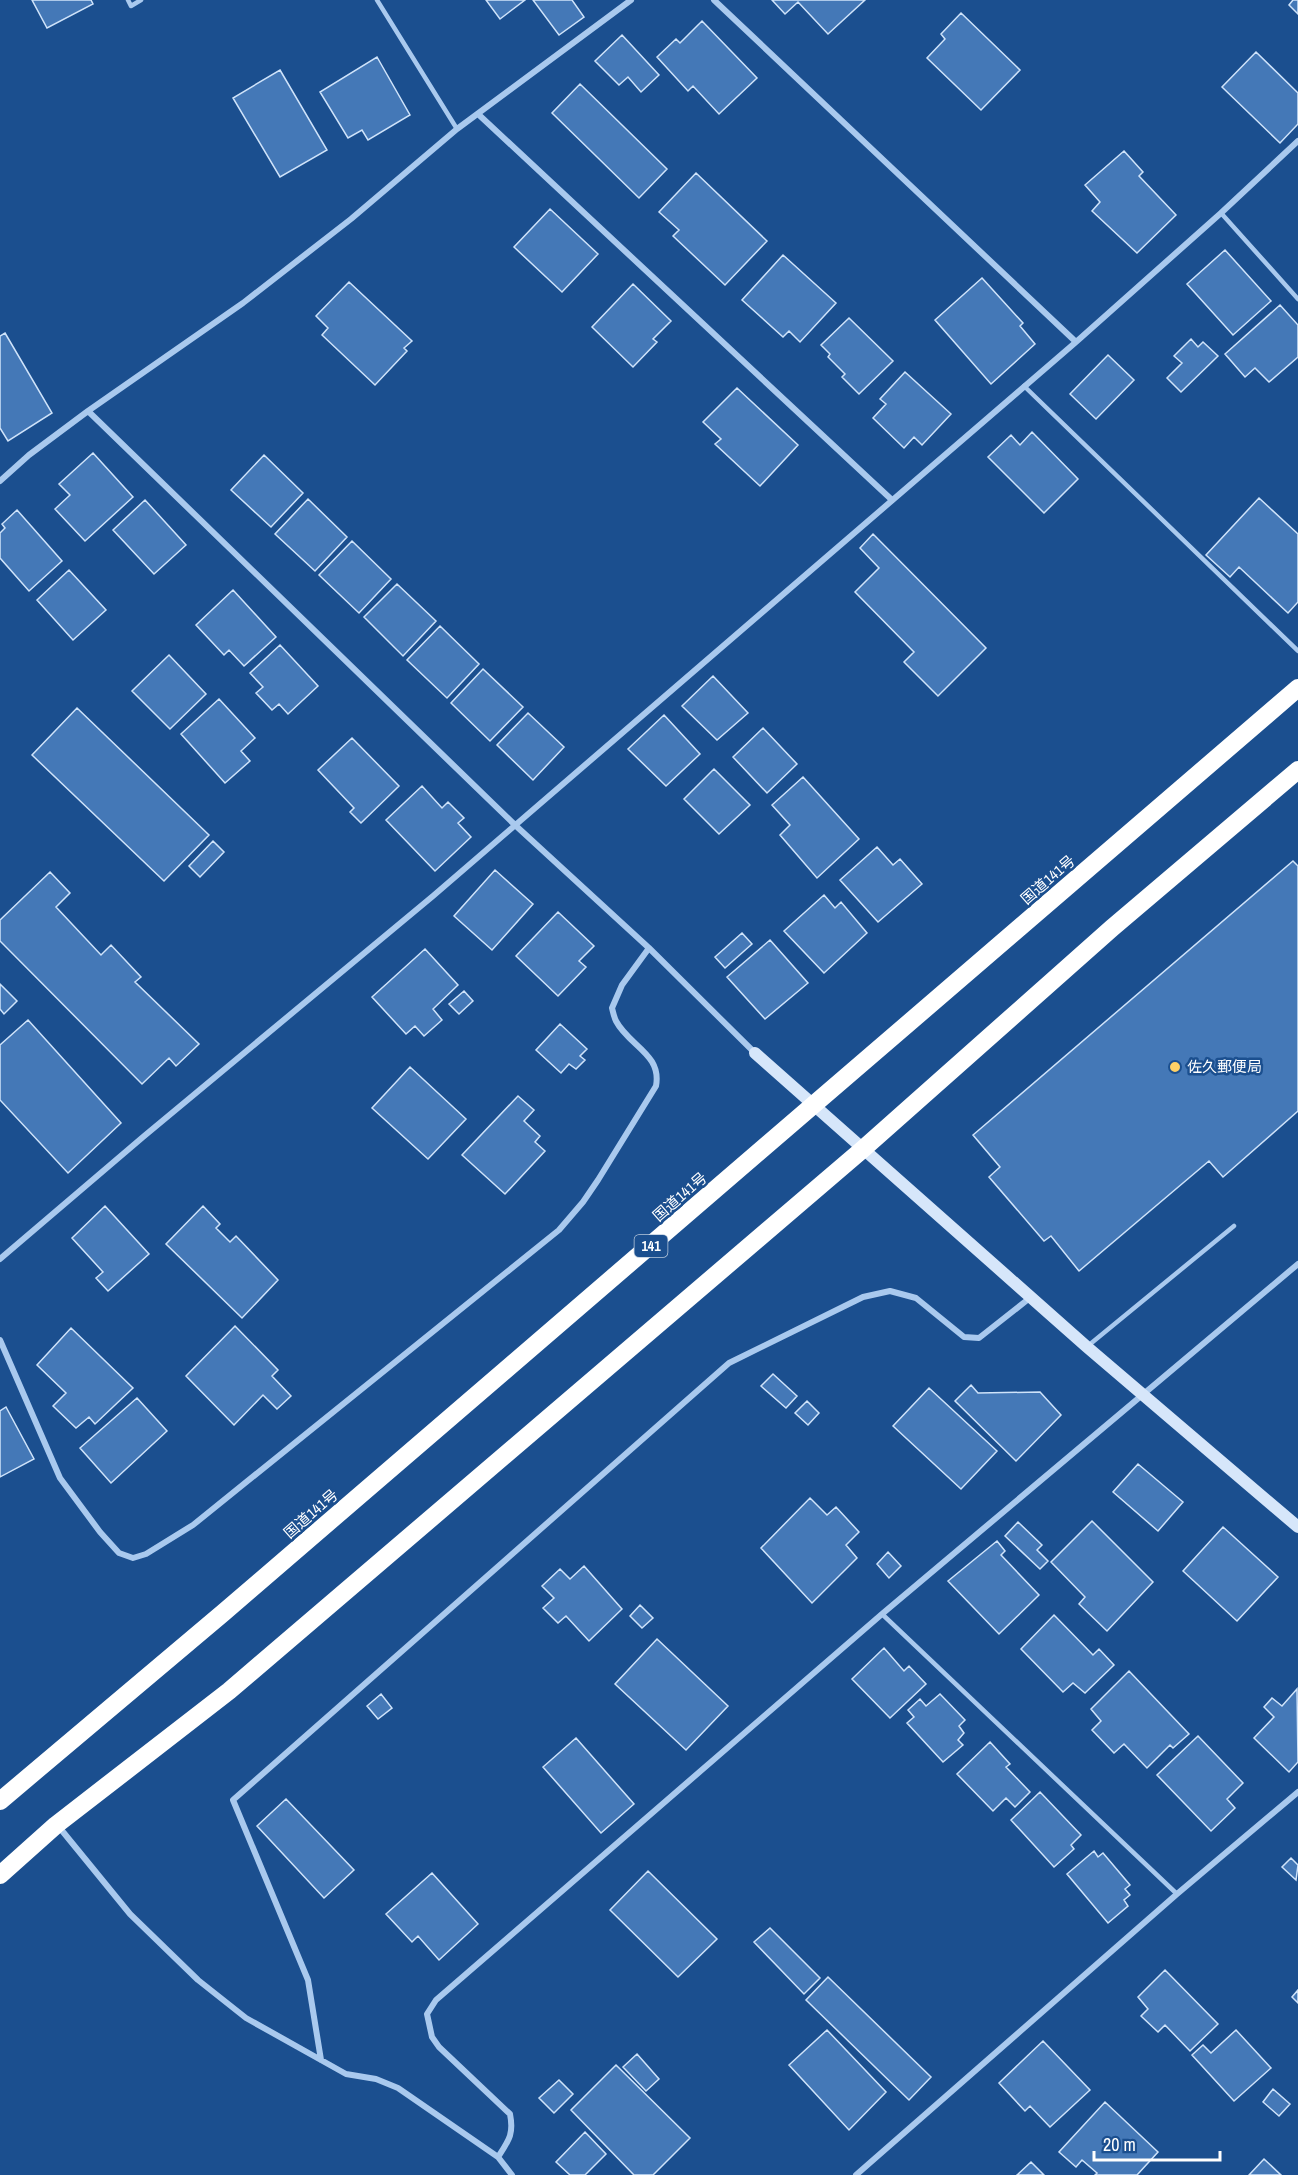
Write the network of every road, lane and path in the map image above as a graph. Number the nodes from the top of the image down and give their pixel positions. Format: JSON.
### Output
{"nodes":[{"id":1,"x":128,"y":0,"type":"edge"},
{"id":2,"x":141,"y":0,"type":"edge"},
{"id":3,"x":377,"y":0,"type":"edge"},
{"id":4,"x":631,"y":0,"type":"edge"},
{"id":5,"x":714,"y":0,"type":"edge"},
{"id":6,"x":478,"y":114,"type":"junction"},
{"id":7,"x":457,"y":129,"type":"junction"},
{"id":8,"x":1298,"y":141,"type":"edge"},
{"id":9,"x":1221,"y":213,"type":"junction"},
{"id":10,"x":1298,"y":299,"type":"edge"},
{"id":11,"x":1076,"y":342,"type":"junction"},
{"id":12,"x":1024,"y":386,"type":"junction"},
{"id":13,"x":88,"y":411,"type":"junction"},
{"id":14,"x":0,"y":481,"type":"edge"},
{"id":15,"x":892,"y":500,"type":"junction"},
{"id":16,"x":1298,"y":651,"type":"edge"},
{"id":17,"x":1298,"y":688,"type":"edge"},
{"id":18,"x":1298,"y":770,"type":"edge"},
{"id":19,"x":515,"y":825,"type":"junction"},
{"id":20,"x":650,"y":948,"type":"junction"},
{"id":21,"x":755,"y":1053,"type":"joint"},
{"id":22,"x":814,"y":1106,"type":"junction"},
{"id":23,"x":863,"y":1149,"type":"junction"},
{"id":24,"x":1234,"y":1227,"type":"dead end"},
{"id":25,"x":0,"y":1259,"type":"edge"},
{"id":26,"x":1298,"y":1264,"type":"edge"},
{"id":27,"x":1031,"y":1297,"type":"junction"},
{"id":28,"x":0,"y":1340,"type":"edge"},
{"id":29,"x":1087,"y":1347,"type":"junction"},
{"id":30,"x":1144,"y":1394,"type":"junction"},
{"id":31,"x":1298,"y":1527,"type":"edge"},
{"id":32,"x":882,"y":1614,"type":"junction"},
{"id":33,"x":1298,"y":1792,"type":"edge"},
{"id":34,"x":0,"y":1801,"type":"edge"},
{"id":35,"x":56,"y":1825,"type":"junction"},
{"id":36,"x":1,"y":1874,"type":"edge"},
{"id":37,"x":1178,"y":1894,"type":"junction"},
{"id":38,"x":321,"y":2060,"type":"junction"},
{"id":39,"x":498,"y":2157,"type":"junction"},
{"id":40,"x":512,"y":2175,"type":"edge"},
{"id":41,"x":856,"y":2175,"type":"edge"}],
"edges":[{"from":1,"to":2,"type":"lane"},
{"from":3,"to":7,"type":"lane"},
{"from":4,"to":6,"type":"street"},
{"from":5,"to":11,"type":"street"},
{"from":6,"to":7,"type":"street"},
{"from":6,"to":15,"type":"street"},
{"from":7,"to":13,"type":"street"},
{"from":8,"to":9,"type":"street"},
{"from":9,"to":10,"type":"lane"},
{"from":9,"to":11,"type":"street"},
{"from":11,"to":12,"type":"street"},
{"from":12,"to":15,"type":"street"},
{"from":12,"to":16,"type":"lane"},
{"from":13,"to":14,"type":"street"},
{"from":13,"to":19,"type":"street"},
{"from":15,"to":19,"type":"street"},
{"from":17,"to":22,"type":"highway","name":"国道141号","number":"141"},
{"from":18,"to":23,"type":"highway"},
{"from":19,"to":20,"type":"street"},
{"from":19,"to":25,"type":"street"},
{"from":20,"to":21,"type":"street"},
{"from":20,"to":28,"type":"street"},
{"from":21,"to":22,"type":"street"},
{"from":22,"to":23,"type":"street"},
{"from":22,"to":34,"type":"highway","name":"国道141号","number":"141"},
{"from":23,"to":27,"type":"street"},
{"from":23,"to":35,"type":"highway"},
{"from":24,"to":29,"type":"lane"},
{"from":26,"to":30,"type":"street"},
{"from":27,"to":29,"type":"street"},
{"from":27,"to":38,"type":"street"},
{"from":29,"to":30,"type":"street"},
{"from":30,"to":31,"type":"street"},
{"from":30,"to":32,"type":"street"},
{"from":32,"to":37,"type":"lane"},
{"from":32,"to":39,"type":"street"},
{"from":33,"to":37,"type":"street"},
{"from":35,"to":36,"type":"highway"},
{"from":35,"to":38,"type":"street"},
{"from":37,"to":41,"type":"street"},
{"from":38,"to":39,"type":"street"},
{"from":39,"to":40,"type":"street"}]}
